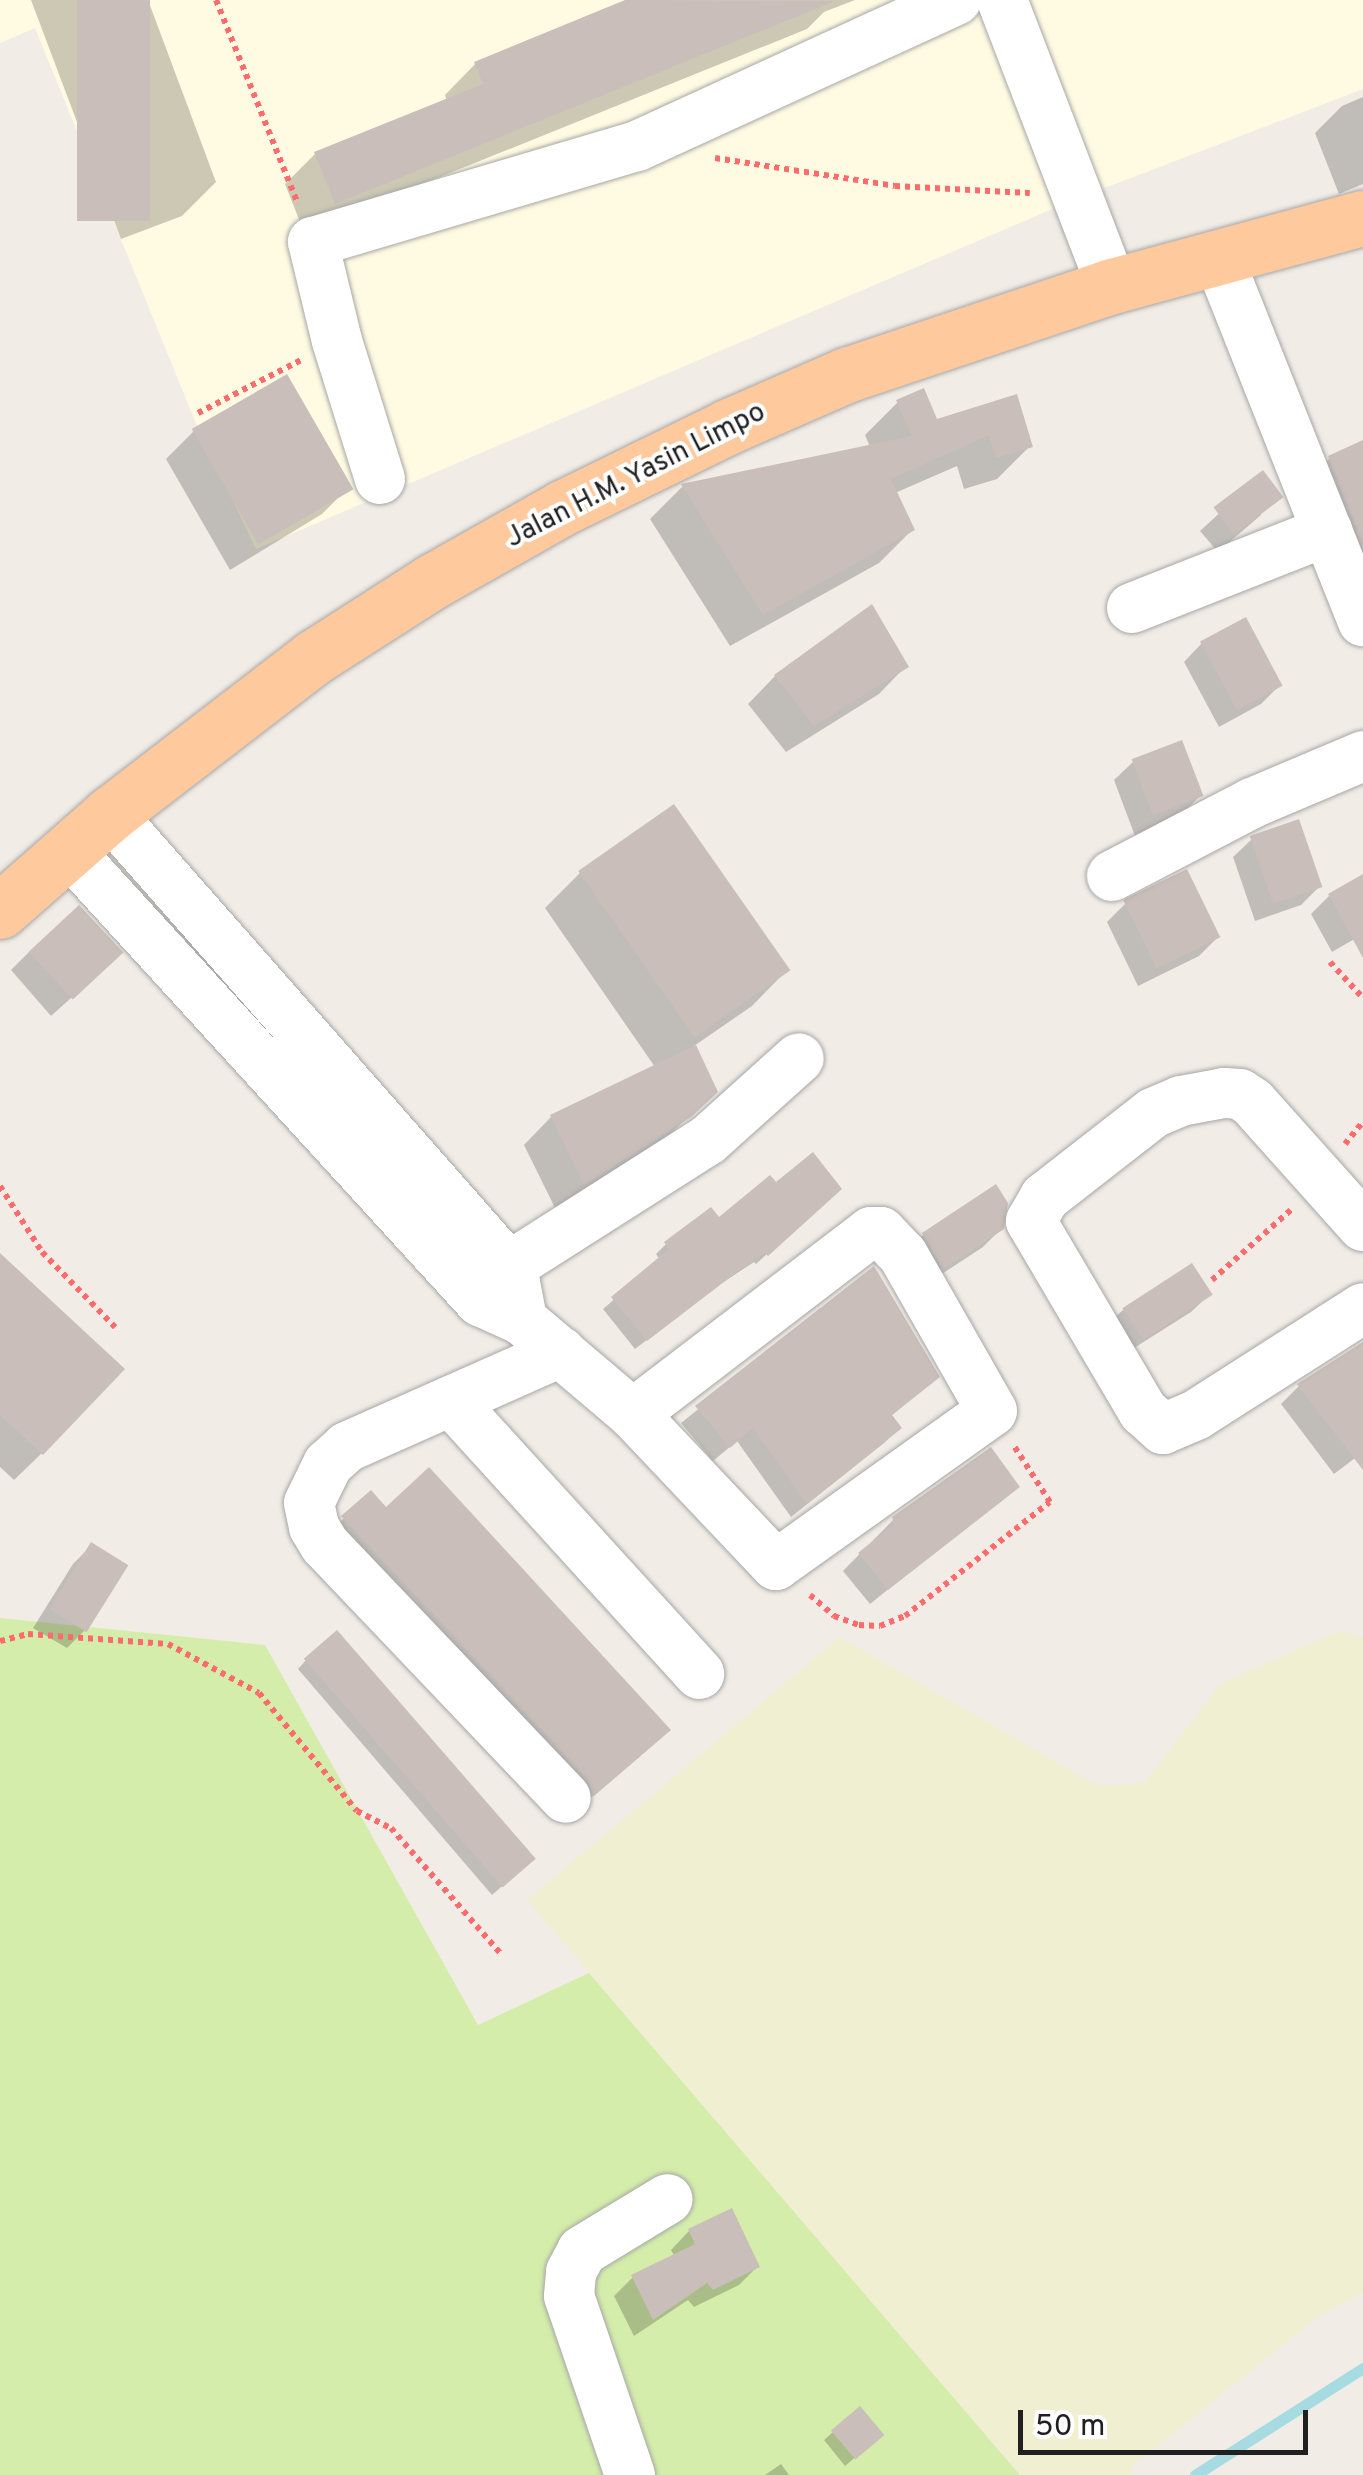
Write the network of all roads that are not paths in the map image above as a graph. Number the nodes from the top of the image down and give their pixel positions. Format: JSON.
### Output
{"nodes":[{"id":1,"x":956,"y":0,"type":"edge"},
{"id":2,"x":1002,"y":0,"type":"edge"},
{"id":3,"x":1360,"y":226,"type":"edge"},
{"id":4,"x":1218,"y":258,"type":"junction"},
{"id":5,"x":1112,"y":286,"type":"junction"},
{"id":6,"x":380,"y":479,"type":"dead end"},
{"id":7,"x":1327,"y":532,"type":"junction"},
{"id":8,"x":1132,"y":608,"type":"dead end"},
{"id":9,"x":1363,"y":621,"type":"edge"},
{"id":10,"x":1363,"y":756,"type":"edge"},
{"id":11,"x":110,"y":814,"type":"junction"},
{"id":12,"x":68,"y":850,"type":"junction"},
{"id":13,"x":1112,"y":876,"type":"dead end"},
{"id":14,"x":0,"y":911,"type":"edge"},
{"id":15,"x":799,"y":1058,"type":"dead end"},
{"id":16,"x":1363,"y":1226,"type":"edge"},
{"id":17,"x":507,"y":1268,"type":"junction"},
{"id":18,"x":1363,"y":1308,"type":"edge"},
{"id":19,"x":522,"y":1320,"type":"junction"},
{"id":20,"x":561,"y":1352,"type":"junction"},
{"id":21,"x":451,"y":1401,"type":"junction"},
{"id":22,"x":634,"y":1414,"type":"junction"},
{"id":23,"x":700,"y":1674,"type":"dead end"},
{"id":24,"x":566,"y":1798,"type":"dead end"},
{"id":25,"x":668,"y":2199,"type":"dead end"},
{"id":26,"x":630,"y":2475,"type":"edge"}],
"edges":[{"from":1,"to":6,"type":"street"},
{"from":2,"to":5,"type":"street"},
{"from":3,"to":4,"type":"main road","name":"Jalan H.M. Yasin Limpo"},
{"from":4,"to":5,"type":"main road","name":"Jalan H.M. Yasin Limpo"},
{"from":4,"to":7,"type":"street"},
{"from":5,"to":11,"type":"main road","name":"Jalan H.M. Yasin Limpo"},
{"from":7,"to":8,"type":"street"},
{"from":7,"to":9,"type":"street"},
{"from":10,"to":13,"type":"street"},
{"from":11,"to":12,"type":"main road","name":"Jalan H.M. Yasin Limpo"},
{"from":11,"to":17,"type":"street"},
{"from":12,"to":14,"type":"main road","name":"Jalan H.M. Yasin Limpo"},
{"from":12,"to":19,"type":"street"},
{"from":15,"to":17,"type":"street"},
{"from":16,"to":18,"type":"street"},
{"from":17,"to":19,"type":"street"},
{"from":19,"to":20,"type":"street"},
{"from":20,"to":21,"type":"street"},
{"from":20,"to":22,"type":"street"},
{"from":21,"to":23,"type":"street"},
{"from":21,"to":24,"type":"street"},
{"from":22,"to":22,"type":"street"},
{"from":25,"to":26,"type":"street"}]}
